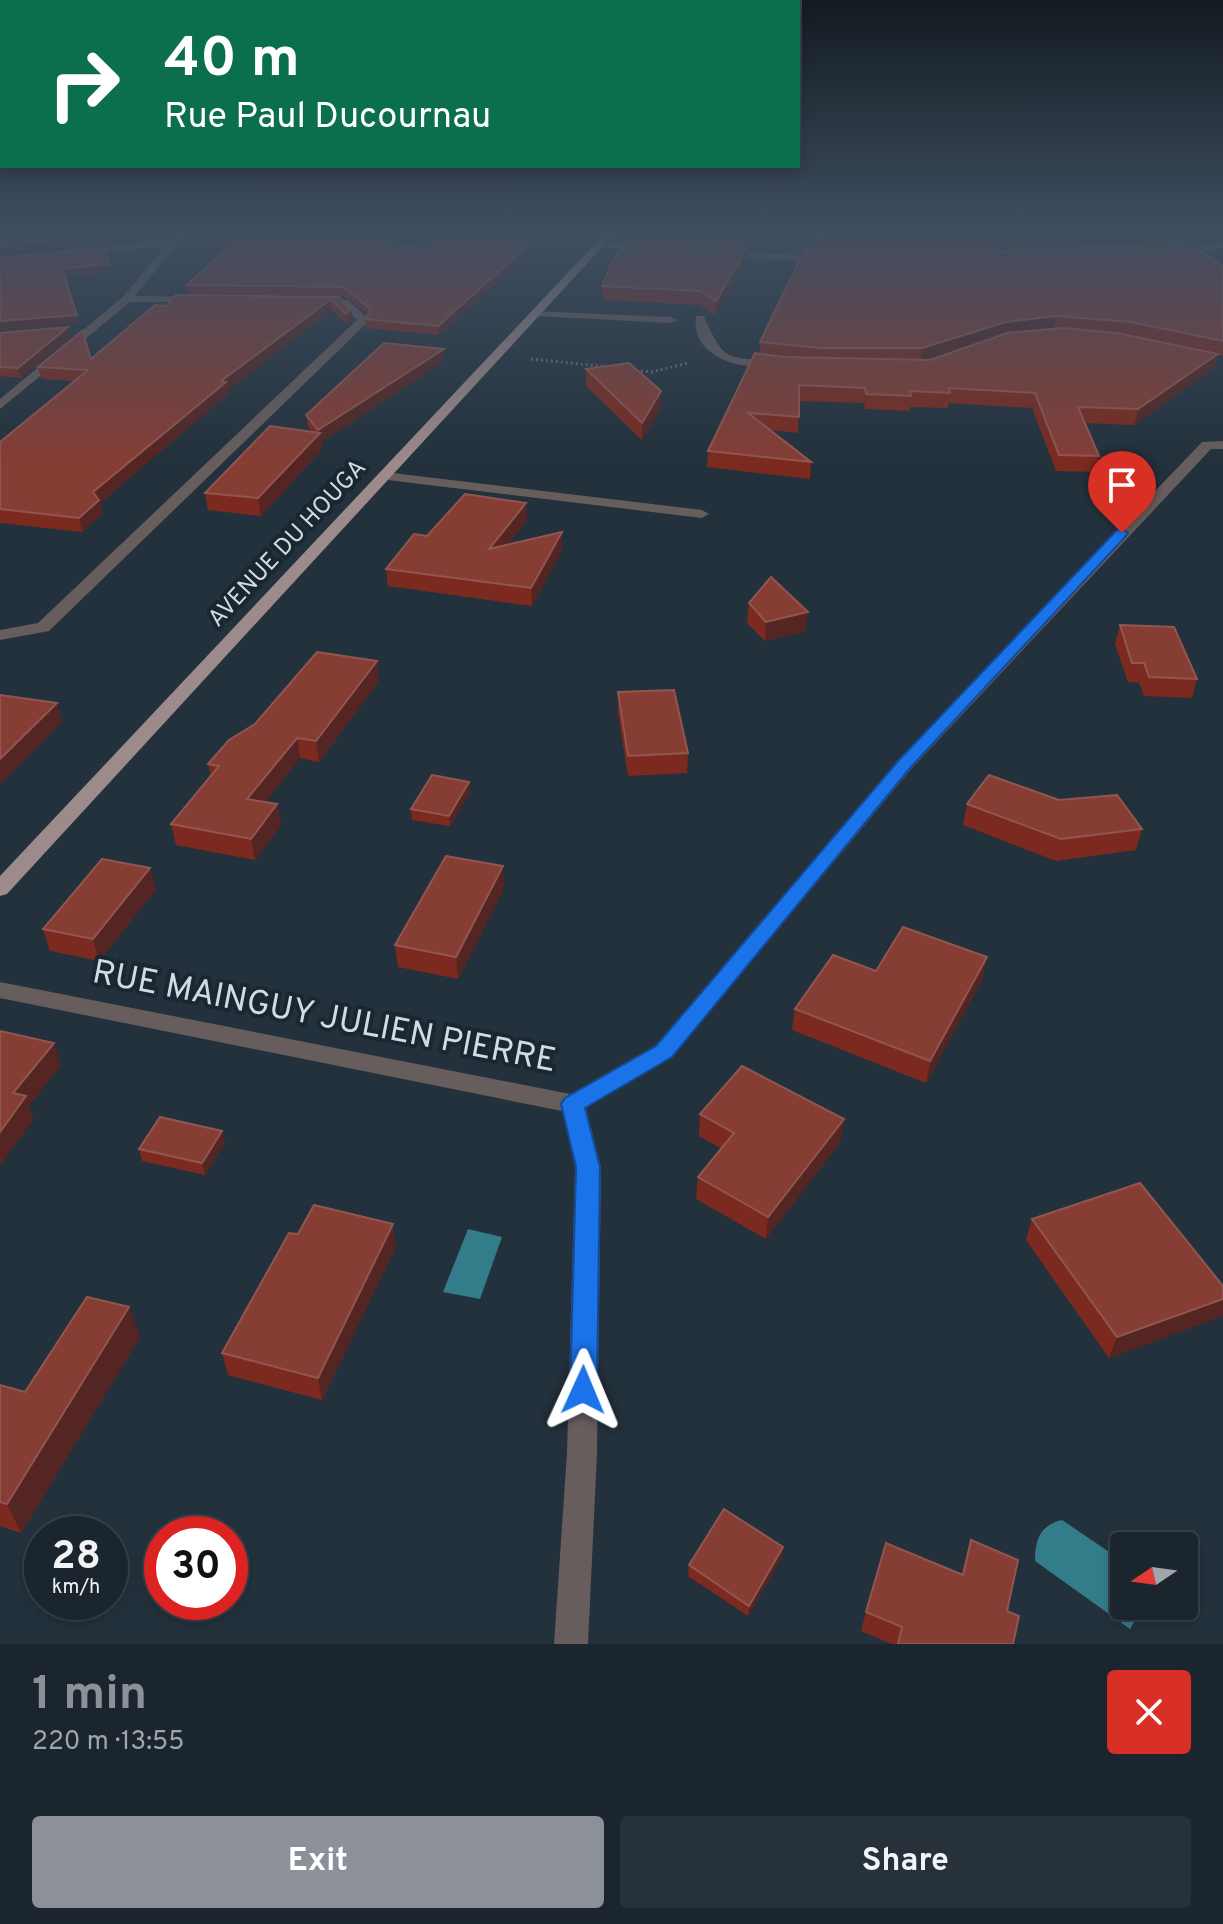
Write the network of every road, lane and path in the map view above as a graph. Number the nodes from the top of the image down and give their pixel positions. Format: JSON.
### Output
{"nodes":[{"id":1,"x":115,"y":309,"type":"edge"},
{"id":2,"x":351,"y":309,"type":"edge"},
{"id":3,"x":540,"y":309,"type":"edge"},
{"id":4,"x":536,"y":313,"type":"junction"},
{"id":5,"x":700,"y":318,"type":"dead end"},
{"id":6,"x":671,"y":320,"type":"dead end"},
{"id":7,"x":68,"y":329,"type":"edge"},
{"id":8,"x":90,"y":329,"type":"junction"},
{"id":9,"x":720,"y":355,"type":"junction"},
{"id":10,"x":496,"y":356,"type":"junction"},
{"id":11,"x":791,"y":365,"type":"edge"},
{"id":12,"x":0,"y":405,"type":"edge"},
{"id":13,"x":1223,"y":431,"type":"edge"},
{"id":14,"x":1215,"y":445,"type":"edge"},
{"id":15,"x":384,"y":476,"type":"junction"},
{"id":16,"x":702,"y":514,"type":"dead end"},
{"id":17,"x":0,"y":635,"type":"edge"},
{"id":18,"x":0,"y":889,"type":"edge"},
{"id":19,"x":0,"y":990,"type":"edge"},
{"id":20,"x":573,"y":1104,"type":"junction"},
{"id":21,"x":571,"y":1644,"type":"edge"}],
"edges":[{"from":1,"to":8,"type":"street"},
{"from":2,"to":17,"type":"street"},
{"from":3,"to":4,"type":"main road","name":"AVENUE DU HOUGA"},
{"from":4,"to":6,"type":"street"},
{"from":4,"to":10,"type":"main road","name":"AVENUE DU HOUGA"},
{"from":5,"to":9,"type":"street"},
{"from":7,"to":8,"type":"street"},
{"from":8,"to":12,"type":"street"},
{"from":9,"to":10,"type":"path"},
{"from":9,"to":11,"type":"street"},
{"from":10,"to":15,"type":"main road","name":"AVENUE DU HOUGA"},
{"from":13,"to":14,"type":"street"},
{"from":14,"to":20,"type":"street"},
{"from":15,"to":16,"type":"street"},
{"from":15,"to":18,"type":"main road","name":"AVENUE DU HOUGA"},
{"from":19,"to":20,"type":"street","name":"RUE MAINGUY JULIEN PIERRE"},
{"from":20,"to":21,"type":"street","name":"RUE MAINGUY JULIEN PIERRE"}]}
